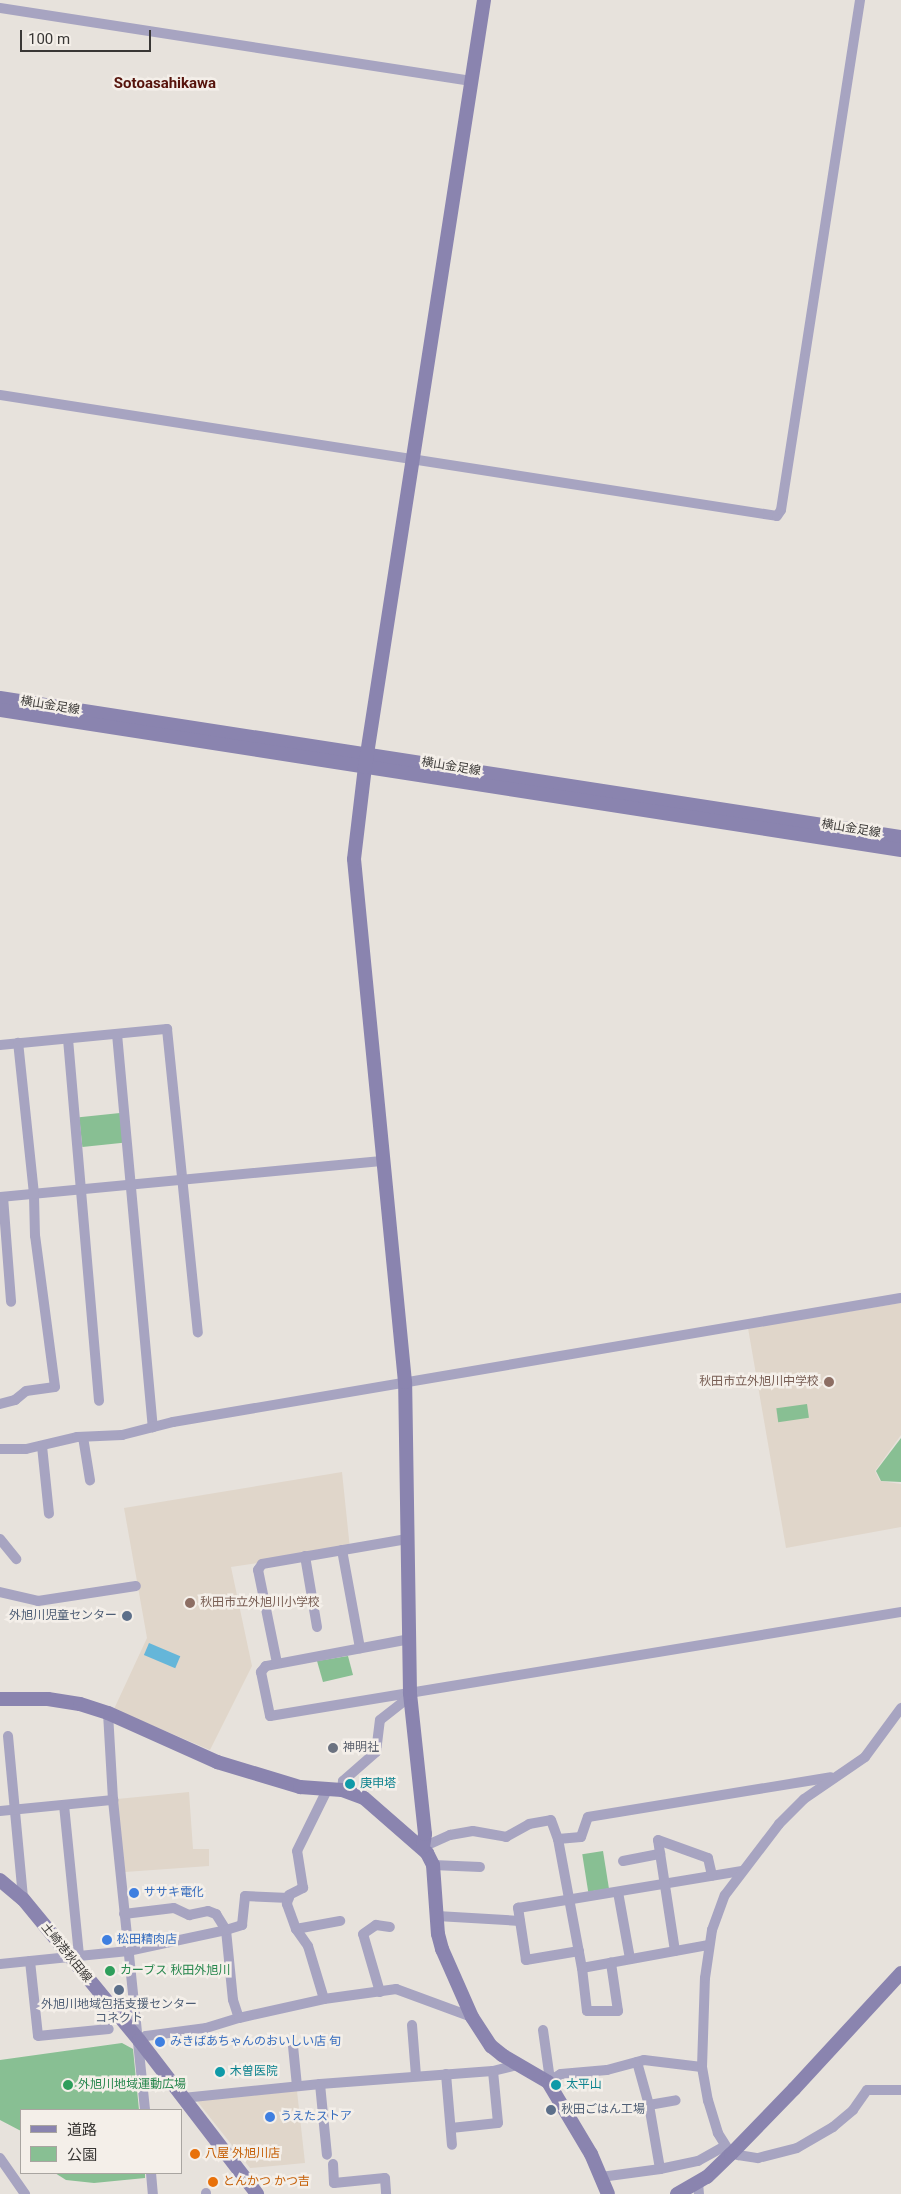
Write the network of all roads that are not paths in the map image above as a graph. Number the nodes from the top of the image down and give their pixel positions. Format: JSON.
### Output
{"nodes":[{"id":1,"x":484,"y":0,"type":"edge"},
{"id":2,"x":860,"y":0,"type":"edge"},
{"id":3,"x":0,"y":8,"type":"edge"},
{"id":4,"x":471,"y":81,"type":"junction"},
{"id":5,"x":0,"y":395,"type":"edge"},
{"id":6,"x":413,"y":459,"type":"junction"},
{"id":7,"x":0,"y":698,"type":"edge"},
{"id":8,"x":0,"y":710,"type":"edge"},
{"id":9,"x":367,"y":760,"type":"junction"},
{"id":10,"x":901,"y":837,"type":"edge"},
{"id":11,"x":901,"y":850,"type":"edge"},
{"id":12,"x":116,"y":1034,"type":"junction"},
{"id":13,"x":68,"y":1039,"type":"junction"},
{"id":14,"x":18,"y":1043,"type":"junction"},
{"id":15,"x":0,"y":1045,"type":"edge"},
{"id":16,"x":384,"y":1161,"type":"junction"},
{"id":17,"x":182,"y":1180,"type":"junction"},
{"id":18,"x":130,"y":1184,"type":"junction"},
{"id":19,"x":82,"y":1189,"type":"junction"},
{"id":20,"x":34,"y":1194,"type":"junction"},
{"id":21,"x":2,"y":1197,"type":"edge"},
{"id":22,"x":901,"y":1298,"type":"edge"},
{"id":23,"x":11,"y":1302,"type":"dead end"},
{"id":24,"x":198,"y":1332,"type":"dead end"},
{"id":25,"x":404,"y":1382,"type":"junction"},
{"id":26,"x":99,"y":1401,"type":"dead end"},
{"id":27,"x":0,"y":1404,"type":"edge"},
{"id":28,"x":153,"y":1427,"type":"junction"},
{"id":29,"x":83,"y":1437,"type":"junction"},
{"id":30,"x":42,"y":1446,"type":"junction"},
{"id":31,"x":0,"y":1449,"type":"edge"},
{"id":32,"x":90,"y":1480,"type":"dead end"},
{"id":33,"x":49,"y":1514,"type":"dead end"},
{"id":34,"x":0,"y":1539,"type":"edge"},
{"id":35,"x":407,"y":1539,"type":"junction"},
{"id":36,"x":342,"y":1550,"type":"junction"},
{"id":37,"x":306,"y":1556,"type":"junction"},
{"id":38,"x":16,"y":1558,"type":"dead end"},
{"id":39,"x":136,"y":1586,"type":"dead end"},
{"id":40,"x":0,"y":1592,"type":"edge"},
{"id":41,"x":901,"y":1612,"type":"edge"},
{"id":42,"x":317,"y":1627,"type":"dead end"},
{"id":43,"x":410,"y":1639,"type":"junction"},
{"id":44,"x":360,"y":1648,"type":"junction"},
{"id":45,"x":277,"y":1663,"type":"junction"},
{"id":46,"x":410,"y":1696,"type":"junction"},
{"id":47,"x":0,"y":1699,"type":"edge"},
{"id":48,"x":901,"y":1708,"type":"edge"},
{"id":49,"x":108,"y":1713,"type":"junction"},
{"id":50,"x":8,"y":1736,"type":"dead end"},
{"id":51,"x":835,"y":1777,"type":"junction"},
{"id":52,"x":327,"y":1790,"type":"junction"},
{"id":53,"x":342,"y":1790,"type":"junction"},
{"id":54,"x":113,"y":1800,"type":"junction"},
{"id":55,"x":64,"y":1805,"type":"junction"},
{"id":56,"x":16,"y":1810,"type":"junction"},
{"id":57,"x":0,"y":1812,"type":"edge"},
{"id":58,"x":558,"y":1839,"type":"junction"},
{"id":59,"x":423,"y":1847,"type":"junction"},
{"id":60,"x":660,"y":1854,"type":"junction"},
{"id":61,"x":623,"y":1861,"type":"dead end"},
{"id":62,"x":433,"y":1865,"type":"junction"},
{"id":63,"x":480,"y":1867,"type":"dead end"},
{"id":64,"x":742,"y":1871,"type":"junction"},
{"id":65,"x":712,"y":1876,"type":"junction"},
{"id":66,"x":0,"y":1880,"type":"edge"},
{"id":67,"x":664,"y":1884,"type":"junction"},
{"id":68,"x":618,"y":1892,"type":"junction"},
{"id":69,"x":289,"y":1898,"type":"junction"},
{"id":70,"x":23,"y":1899,"type":"junction"},
{"id":71,"x":570,"y":1900,"type":"junction"},
{"id":72,"x":124,"y":1914,"type":"junction"},
{"id":73,"x":437,"y":1916,"type":"junction"},
{"id":74,"x":340,"y":1921,"type":"dead end"},
{"id":75,"x":520,"y":1921,"type":"junction"},
{"id":76,"x":390,"y":1927,"type":"dead end"},
{"id":77,"x":296,"y":1929,"type":"junction"},
{"id":78,"x":226,"y":1930,"type":"junction"},
{"id":79,"x":709,"y":1945,"type":"junction"},
{"id":80,"x":579,"y":1951,"type":"junction"},
{"id":81,"x":675,"y":1951,"type":"junction"},
{"id":82,"x":128,"y":1952,"type":"junction"},
{"id":83,"x":74,"y":1957,"type":"junction"},
{"id":84,"x":630,"y":1959,"type":"junction"},
{"id":85,"x":30,"y":1961,"type":"junction"},
{"id":86,"x":611,"y":1963,"type":"junction"},
{"id":87,"x":0,"y":1964,"type":"edge"},
{"id":88,"x":582,"y":1968,"type":"junction"},
{"id":89,"x":901,"y":1973,"type":"edge"},
{"id":90,"x":380,"y":1992,"type":"junction"},
{"id":91,"x":324,"y":1999,"type":"junction"},
{"id":92,"x":472,"y":2017,"type":"junction"},
{"id":93,"x":239,"y":2018,"type":"junction"},
{"id":94,"x":412,"y":2026,"type":"dead end"},
{"id":95,"x":109,"y":2029,"type":"dead end"},
{"id":96,"x":543,"y":2030,"type":"dead end"},
{"id":97,"x":139,"y":2040,"type":"junction"},
{"id":98,"x":293,"y":2046,"type":"dead end"},
{"id":99,"x":637,"y":2062,"type":"junction"},
{"id":100,"x":517,"y":2065,"type":"junction"},
{"id":101,"x":702,"y":2067,"type":"junction"},
{"id":102,"x":493,"y":2071,"type":"junction"},
{"id":103,"x":446,"y":2074,"type":"junction"},
{"id":104,"x":416,"y":2076,"type":"junction"},
{"id":105,"x":549,"y":2081,"type":"junction"},
{"id":106,"x":320,"y":2084,"type":"junction"},
{"id":107,"x":297,"y":2086,"type":"junction"},
{"id":108,"x":901,"y":2090,"type":"edge"},
{"id":109,"x":183,"y":2098,"type":"junction"},
{"id":110,"x":676,"y":2100,"type":"dead end"},
{"id":111,"x":649,"y":2104,"type":"junction"},
{"id":112,"x":145,"y":2109,"type":"edge"},
{"id":113,"x":451,"y":2128,"type":"junction"},
{"id":114,"x":452,"y":2145,"type":"dead end"},
{"id":115,"x":730,"y":2150,"type":"junction"},
{"id":116,"x":0,"y":2158,"type":"edge"},
{"id":117,"x":660,"y":2169,"type":"junction"},
{"id":118,"x":151,"y":2174,"type":"edge"},
{"id":119,"x":601,"y":2177,"type":"junction"},
{"id":120,"x":699,"y":2188,"type":"edge"},
{"id":121,"x":25,"y":2194,"type":"edge"},
{"id":122,"x":153,"y":2194,"type":"edge"},
{"id":123,"x":258,"y":2194,"type":"edge"},
{"id":124,"x":386,"y":2194,"type":"edge"},
{"id":125,"x":608,"y":2194,"type":"edge"},
{"id":126,"x":677,"y":2194,"type":"edge"}],
"edges":[{"from":1,"to":4,"type":"street"},
{"from":2,"to":6,"type":"street"},
{"from":3,"to":4,"type":"street"},
{"from":4,"to":6,"type":"street"},
{"from":5,"to":6,"type":"street"},
{"from":6,"to":9,"type":"street"},
{"from":7,"to":9,"type":"street","name":"横山金足線"},
{"from":8,"to":9,"type":"street","name":"横山金足線"},
{"from":9,"to":10,"type":"street","name":"横山金足線"},
{"from":9,"to":11,"type":"street","name":"横山金足線"},
{"from":9,"to":16,"type":"street"},
{"from":12,"to":13,"type":"street"},
{"from":12,"to":17,"type":"street"},
{"from":12,"to":18,"type":"street"},
{"from":13,"to":14,"type":"street"},
{"from":13,"to":19,"type":"street"},
{"from":14,"to":15,"type":"street"},
{"from":14,"to":20,"type":"street"},
{"from":16,"to":17,"type":"street"},
{"from":16,"to":25,"type":"street"},
{"from":17,"to":18,"type":"street"},
{"from":17,"to":24,"type":"street"},
{"from":18,"to":19,"type":"street"},
{"from":18,"to":28,"type":"street"},
{"from":19,"to":20,"type":"street"},
{"from":19,"to":26,"type":"street"},
{"from":20,"to":21,"type":"street"},
{"from":20,"to":27,"type":"street"},
{"from":21,"to":23,"type":"street"},
{"from":22,"to":25,"type":"street"},
{"from":25,"to":28,"type":"street"},
{"from":25,"to":35,"type":"street"},
{"from":28,"to":29,"type":"street"},
{"from":29,"to":30,"type":"street"},
{"from":29,"to":32,"type":"street"},
{"from":30,"to":31,"type":"street"},
{"from":30,"to":33,"type":"street"},
{"from":34,"to":38,"type":"street"},
{"from":35,"to":36,"type":"street"},
{"from":35,"to":43,"type":"street"},
{"from":36,"to":37,"type":"street"},
{"from":36,"to":44,"type":"street"},
{"from":37,"to":42,"type":"street"},
{"from":37,"to":45,"type":"street"},
{"from":39,"to":40,"type":"street"},
{"from":41,"to":46,"type":"street"},
{"from":43,"to":44,"type":"street"},
{"from":43,"to":46,"type":"street"},
{"from":44,"to":45,"type":"street"},
{"from":45,"to":46,"type":"street"},
{"from":46,"to":53,"type":"street"},
{"from":46,"to":59,"type":"street"},
{"from":47,"to":49,"type":"street"},
{"from":48,"to":51,"type":"street"},
{"from":49,"to":52,"type":"street"},
{"from":49,"to":54,"type":"street"},
{"from":50,"to":56,"type":"street"},
{"from":51,"to":58,"type":"street"},
{"from":51,"to":64,"type":"street"},
{"from":52,"to":53,"type":"street"},
{"from":52,"to":69,"type":"street"},
{"from":53,"to":59,"type":"street"},
{"from":54,"to":55,"type":"street"},
{"from":54,"to":72,"type":"street"},
{"from":55,"to":56,"type":"street"},
{"from":55,"to":83,"type":"street"},
{"from":56,"to":57,"type":"street"},
{"from":56,"to":70,"type":"street"},
{"from":58,"to":59,"type":"street"},
{"from":58,"to":71,"type":"street"},
{"from":59,"to":62,"type":"street"},
{"from":60,"to":61,"type":"street"},
{"from":60,"to":65,"type":"street"},
{"from":60,"to":67,"type":"street"},
{"from":62,"to":63,"type":"street"},
{"from":62,"to":73,"type":"street"},
{"from":64,"to":65,"type":"street"},
{"from":64,"to":79,"type":"street"},
{"from":65,"to":67,"type":"street"},
{"from":66,"to":70,"type":"street","name":"土崎港秋田線"},
{"from":67,"to":68,"type":"street"},
{"from":67,"to":81,"type":"street"},
{"from":68,"to":71,"type":"street"},
{"from":68,"to":84,"type":"street"},
{"from":69,"to":77,"type":"street"},
{"from":69,"to":78,"type":"street"},
{"from":70,"to":83,"type":"street","name":"土崎港秋田線"},
{"from":71,"to":75,"type":"street"},
{"from":71,"to":80,"type":"street"},
{"from":72,"to":78,"type":"street"},
{"from":72,"to":82,"type":"street"},
{"from":73,"to":75,"type":"street"},
{"from":73,"to":92,"type":"street"},
{"from":74,"to":77,"type":"street"},
{"from":75,"to":80,"type":"street"},
{"from":76,"to":90,"type":"street"},
{"from":77,"to":91,"type":"street"},
{"from":78,"to":82,"type":"street"},
{"from":78,"to":93,"type":"street"},
{"from":79,"to":81,"type":"street"},
{"from":79,"to":101,"type":"street"},
{"from":80,"to":88,"type":"street"},
{"from":81,"to":84,"type":"street"},
{"from":82,"to":83,"type":"street"},
{"from":82,"to":97,"type":"street"},
{"from":83,"to":85,"type":"street"},
{"from":83,"to":97,"type":"street","name":"土崎港秋田線"},
{"from":84,"to":86,"type":"street"},
{"from":85,"to":87,"type":"street"},
{"from":85,"to":95,"type":"street"},
{"from":86,"to":88,"type":"street"},
{"from":86,"to":88,"type":"street"},
{"from":89,"to":115,"type":"street"},
{"from":90,"to":91,"type":"street"},
{"from":90,"to":92,"type":"street"},
{"from":91,"to":93,"type":"street"},
{"from":92,"to":100,"type":"street"},
{"from":93,"to":97,"type":"street"},
{"from":94,"to":104,"type":"street"},
{"from":96,"to":105,"type":"street"},
{"from":97,"to":109,"type":"street","name":"土崎港秋田線"},
{"from":97,"to":112,"type":"street"},
{"from":98,"to":107,"type":"street"},
{"from":99,"to":101,"type":"street"},
{"from":99,"to":105,"type":"street"},
{"from":99,"to":111,"type":"street"},
{"from":100,"to":102,"type":"street"},
{"from":100,"to":105,"type":"street"},
{"from":101,"to":115,"type":"street"},
{"from":102,"to":103,"type":"street"},
{"from":102,"to":113,"type":"street"},
{"from":103,"to":104,"type":"street"},
{"from":103,"to":113,"type":"street"},
{"from":104,"to":106,"type":"street"},
{"from":105,"to":119,"type":"street"},
{"from":106,"to":107,"type":"street"},
{"from":106,"to":124,"type":"street"},
{"from":107,"to":109,"type":"street"},
{"from":108,"to":115,"type":"street"},
{"from":109,"to":123,"type":"street","name":"土崎港秋田線"},
{"from":110,"to":111,"type":"street"},
{"from":111,"to":117,"type":"street"},
{"from":113,"to":114,"type":"street"},
{"from":115,"to":117,"type":"street"},
{"from":115,"to":120,"type":"street"},
{"from":116,"to":121,"type":"street"},
{"from":117,"to":119,"type":"street"},
{"from":118,"to":122,"type":"street"},
{"from":119,"to":125,"type":"street"},
{"from":120,"to":126,"type":"street"}]}
